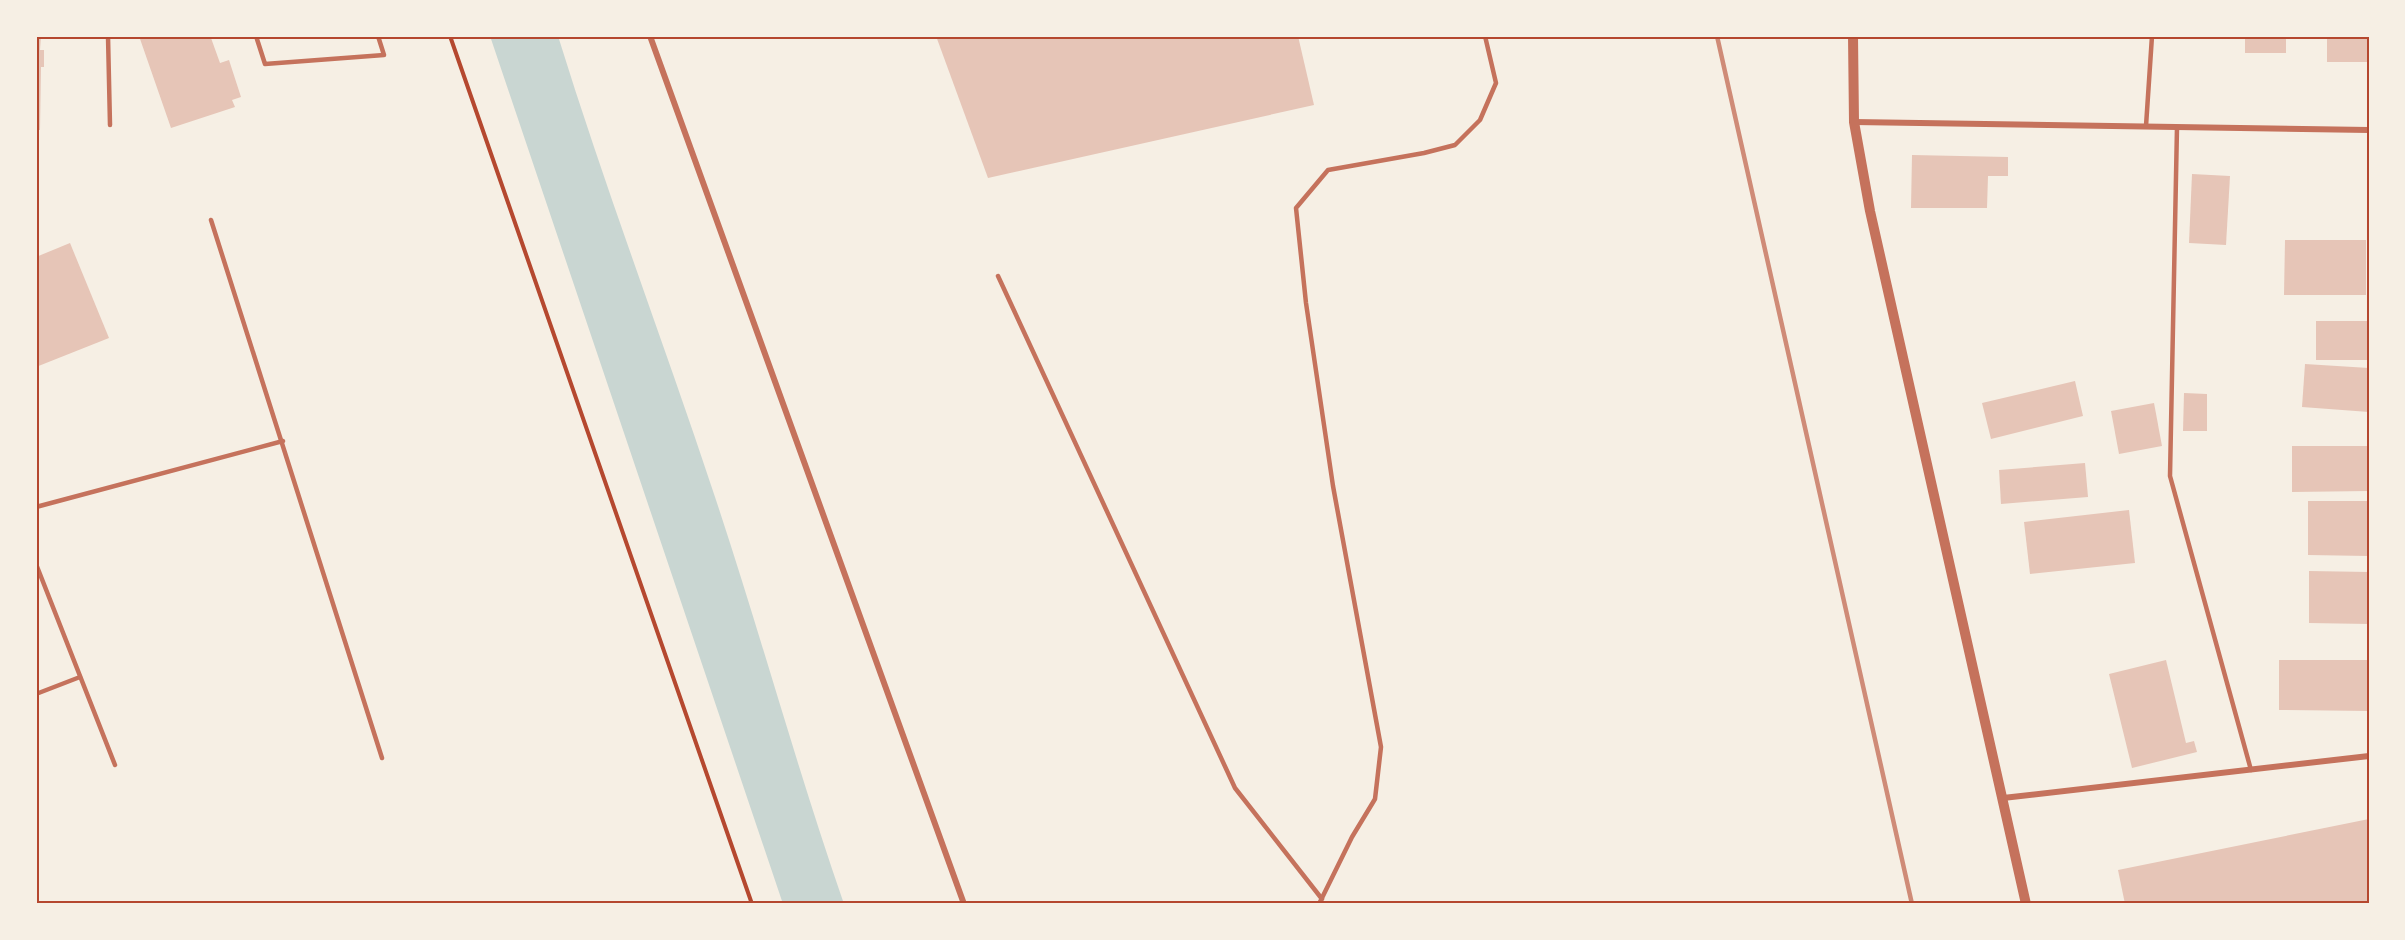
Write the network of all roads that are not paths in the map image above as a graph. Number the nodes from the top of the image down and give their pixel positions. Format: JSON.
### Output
{"nodes":[{"id":1,"x":108,"y":36,"type":"edge"},
{"id":2,"x":256,"y":36,"type":"edge"},
{"id":3,"x":378,"y":36,"type":"edge"},
{"id":4,"x":650,"y":36,"type":"edge"},
{"id":5,"x":1485,"y":36,"type":"edge"},
{"id":6,"x":1853,"y":36,"type":"edge"},
{"id":7,"x":2152,"y":36,"type":"edge"},
{"id":8,"x":1854,"y":122,"type":"junction"},
{"id":9,"x":110,"y":124,"type":"dead end"},
{"id":10,"x":2146,"y":126,"type":"junction"},
{"id":11,"x":2177,"y":127,"type":"junction"},
{"id":12,"x":2369,"y":130,"type":"edge"},
{"id":13,"x":212,"y":220,"type":"dead end"},
{"id":14,"x":998,"y":276,"type":"dead end"},
{"id":15,"x":283,"y":441,"type":"junction"},
{"id":16,"x":36,"y":507,"type":"edge"},
{"id":17,"x":36,"y":564,"type":"edge"},
{"id":18,"x":80,"y":677,"type":"junction"},
{"id":19,"x":36,"y":694,"type":"edge"},
{"id":20,"x":2369,"y":756,"type":"edge"},
{"id":21,"x":382,"y":758,"type":"dead end"},
{"id":22,"x":115,"y":765,"type":"dead end"},
{"id":23,"x":2251,"y":770,"type":"junction"},
{"id":24,"x":2003,"y":798,"type":"junction"},
{"id":25,"x":1320,"y":902,"type":"edge"},
{"id":26,"x":964,"y":904,"type":"edge"},
{"id":27,"x":2026,"y":904,"type":"edge"}],
"edges":[{"from":1,"to":9,"type":"lane"},
{"from":2,"to":3,"type":"lane"},
{"from":4,"to":26,"type":"street"},
{"from":5,"to":25,"type":"lane"},
{"from":6,"to":8,"type":"street"},
{"from":7,"to":10,"type":"lane"},
{"from":8,"to":10,"type":"street"},
{"from":8,"to":24,"type":"street"},
{"from":10,"to":11,"type":"street"},
{"from":11,"to":12,"type":"street"},
{"from":11,"to":23,"type":"lane"},
{"from":13,"to":15,"type":"lane"},
{"from":14,"to":25,"type":"lane"},
{"from":15,"to":16,"type":"lane"},
{"from":15,"to":21,"type":"lane"},
{"from":17,"to":18,"type":"lane"},
{"from":18,"to":19,"type":"lane"},
{"from":18,"to":22,"type":"lane"},
{"from":20,"to":23,"type":"street"},
{"from":23,"to":24,"type":"street"},
{"from":24,"to":27,"type":"street"}]}
